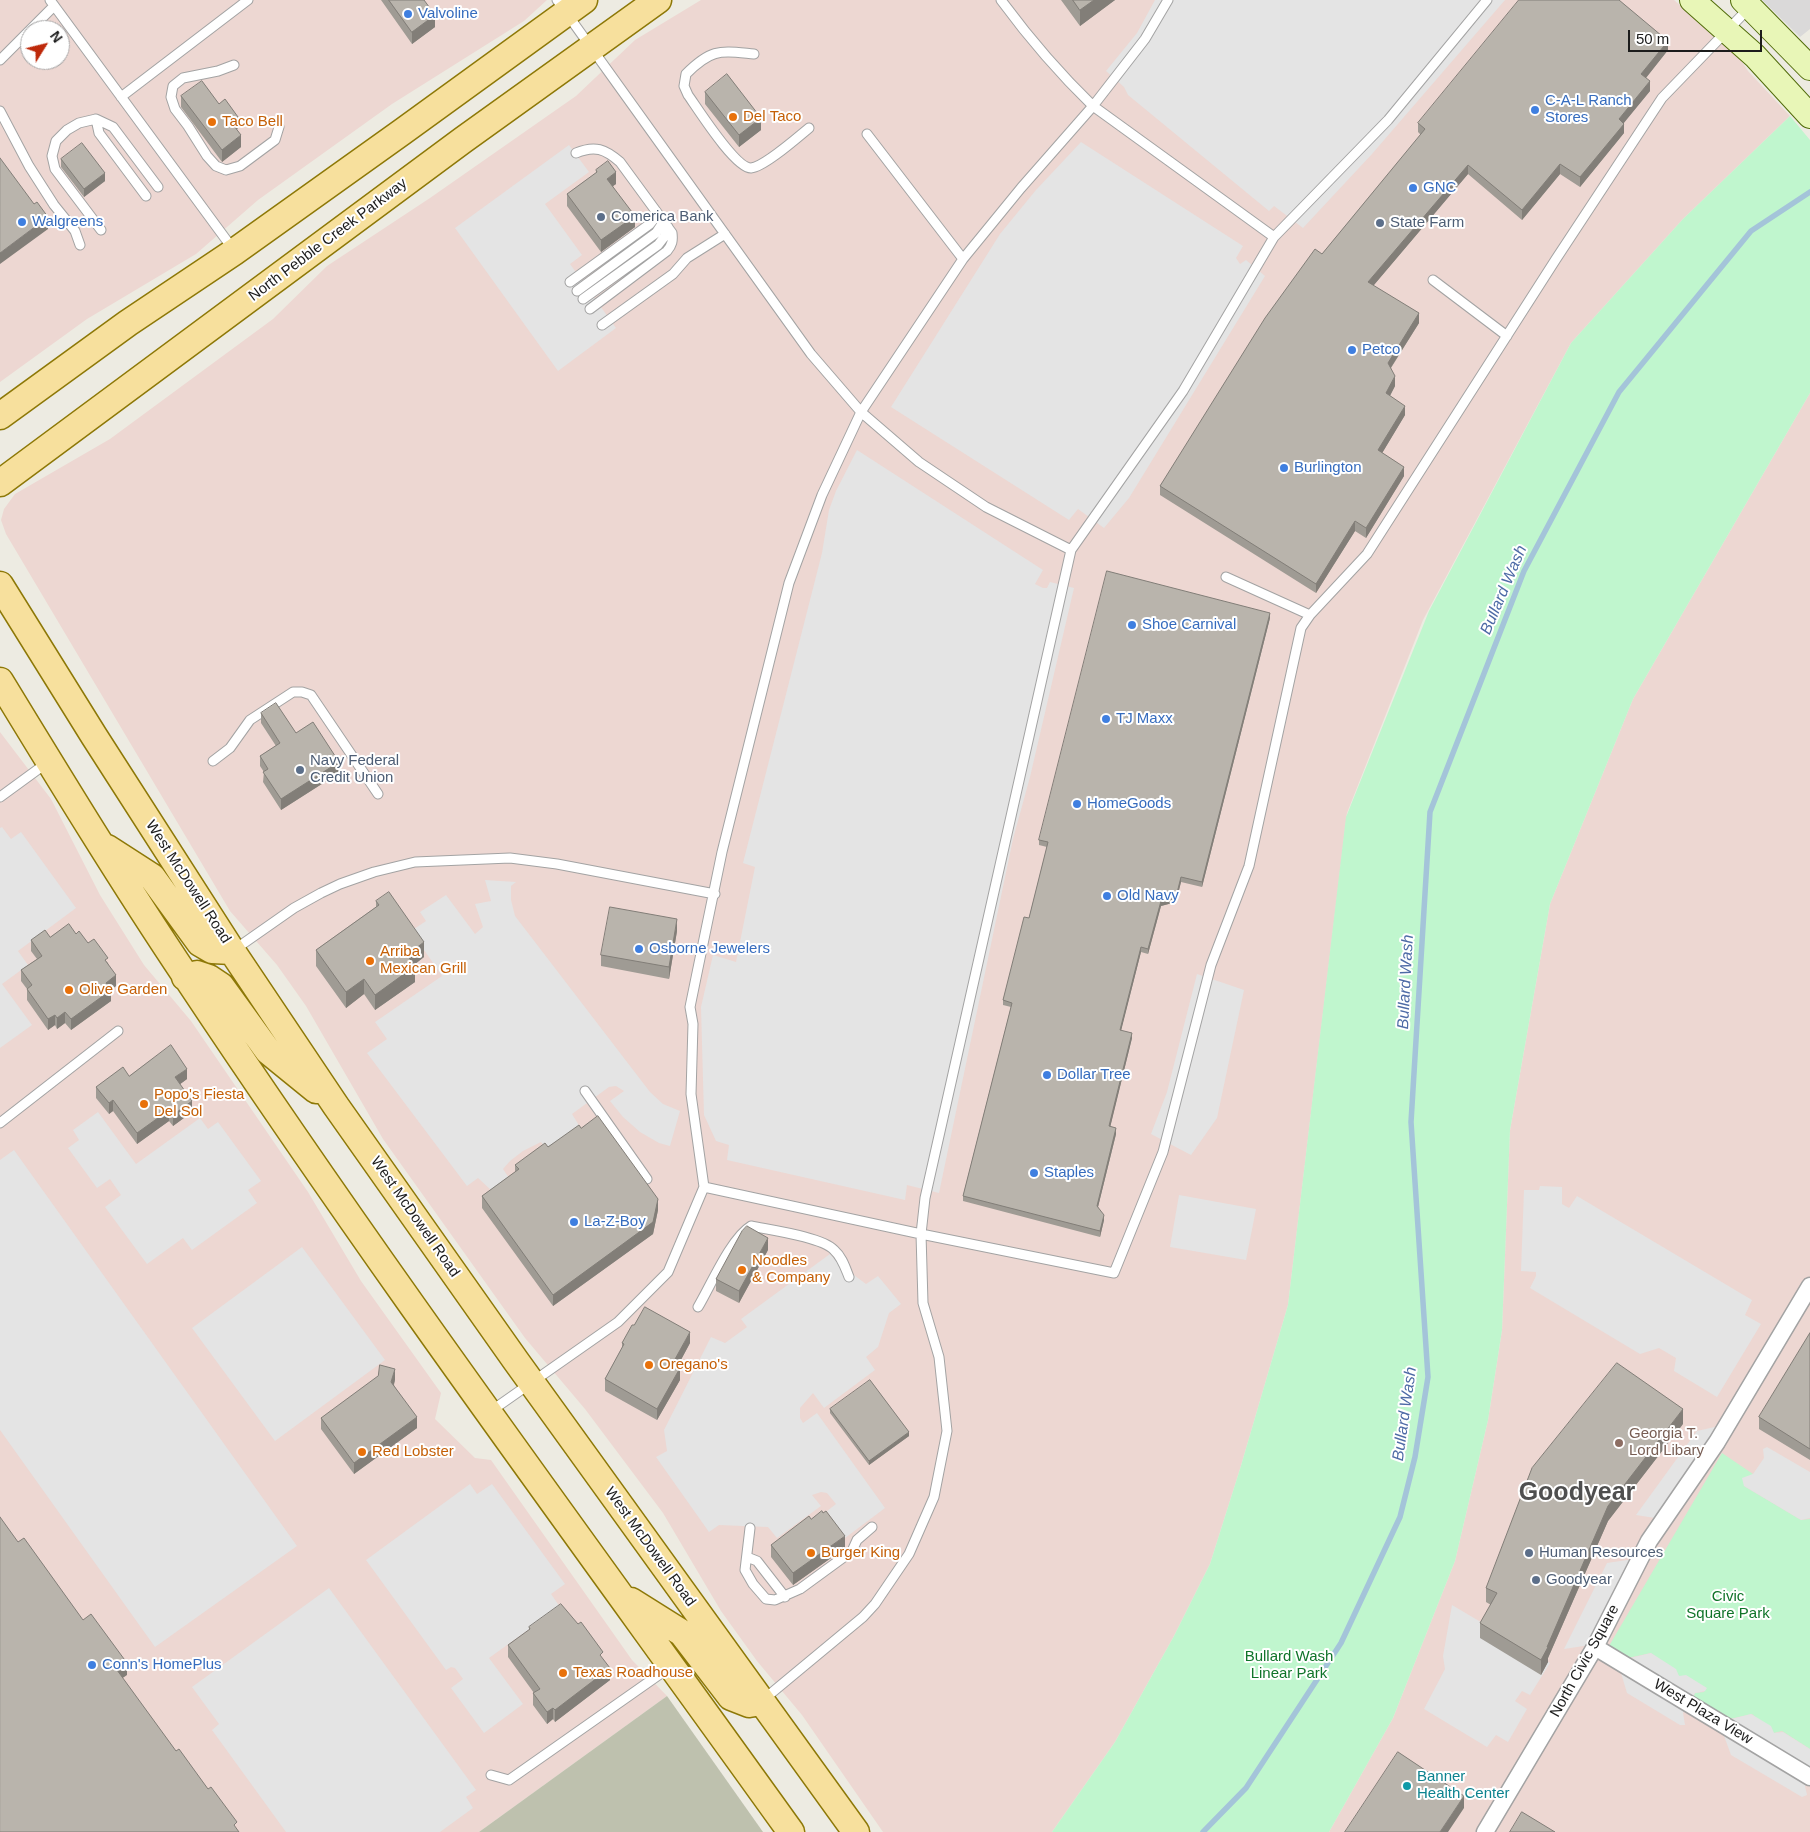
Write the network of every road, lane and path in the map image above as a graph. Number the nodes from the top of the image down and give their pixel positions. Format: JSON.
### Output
{"nodes":[{"id":1,"x":248,"y":0,"type":"edge"},
{"id":2,"x":658,"y":0,"type":"edge"},
{"id":3,"x":1001,"y":0,"type":"edge"},
{"id":4,"x":1168,"y":0,"type":"edge"},
{"id":5,"x":1487,"y":0,"type":"edge"},
{"id":6,"x":1692,"y":0,"type":"edge"},
{"id":7,"x":52,"y":3,"type":"edge"},
{"id":8,"x":570,"y":4,"type":"edge"},
{"id":9,"x":1747,"y":4,"type":"edge"},
{"id":10,"x":1727,"y":30,"type":"junction"},
{"id":11,"x":592,"y":47,"type":"junction"},
{"id":12,"x":754,"y":54,"type":"dead end"},
{"id":13,"x":0,"y":60,"type":"edge"},
{"id":14,"x":234,"y":65,"type":"dead end"},
{"id":15,"x":1810,"y":68,"type":"edge"},
{"id":16,"x":121,"y":97,"type":"junction"},
{"id":17,"x":1093,"y":106,"type":"junction"},
{"id":18,"x":0,"y":111,"type":"edge"},
{"id":19,"x":1810,"y":116,"type":"edge"},
{"id":20,"x":96,"y":120,"type":"junction"},
{"id":21,"x":279,"y":127,"type":"dead end"},
{"id":22,"x":809,"y":128,"type":"dead end"},
{"id":23,"x":867,"y":134,"type":"dead end"},
{"id":24,"x":576,"y":153,"type":"dead end"},
{"id":25,"x":158,"y":187,"type":"dead end"},
{"id":26,"x":146,"y":196,"type":"dead end"},
{"id":27,"x":656,"y":211,"type":"junction"},
{"id":28,"x":662,"y":219,"type":"junction"},
{"id":29,"x":668,"y":227,"type":"junction"},
{"id":30,"x":101,"y":230,"type":"dead end"},
{"id":31,"x":725,"y":234,"type":"junction"},
{"id":32,"x":1274,"y":237,"type":"junction"},
{"id":33,"x":80,"y":245,"type":"dead end"},
{"id":34,"x":234,"y":252,"type":"junction"},
{"id":35,"x":963,"y":259,"type":"junction"},
{"id":36,"x":1433,"y":280,"type":"dead end"},
{"id":37,"x":570,"y":282,"type":"dead end"},
{"id":38,"x":577,"y":291,"type":"dead end"},
{"id":39,"x":583,"y":299,"type":"dead end"},
{"id":40,"x":590,"y":309,"type":"dead end"},
{"id":41,"x":602,"y":326,"type":"dead end"},
{"id":42,"x":1508,"y":336,"type":"junction"},
{"id":43,"x":861,"y":412,"type":"junction"},
{"id":44,"x":0,"y":416,"type":"edge"},
{"id":45,"x":0,"y":483,"type":"edge"},
{"id":46,"x":1071,"y":550,"type":"junction"},
{"id":47,"x":1226,"y":576,"type":"dead end"},
{"id":48,"x":0,"y":585,"type":"edge"},
{"id":49,"x":1310,"y":615,"type":"junction"},
{"id":50,"x":0,"y":681,"type":"edge"},
{"id":51,"x":213,"y":761,"type":"dead end"},
{"id":52,"x":49,"y":762,"type":"junction"},
{"id":53,"x":378,"y":794,"type":"dead end"},
{"id":54,"x":0,"y":798,"type":"edge"},
{"id":55,"x":100,"y":843,"type":"junction"},
{"id":56,"x":715,"y":894,"type":"junction"},
{"id":57,"x":232,"y":951,"type":"junction"},
{"id":58,"x":185,"y":977,"type":"junction"},
{"id":59,"x":118,"y":1030,"type":"dead end"},
{"id":60,"x":586,"y":1091,"type":"dead end"},
{"id":61,"x":336,"y":1106,"type":"junction"},
{"id":62,"x":0,"y":1123,"type":"edge"},
{"id":63,"x":647,"y":1179,"type":"dead end"},
{"id":64,"x":704,"y":1187,"type":"junction"},
{"id":65,"x":921,"y":1234,"type":"junction"},
{"id":66,"x":849,"y":1277,"type":"dead end"},
{"id":67,"x":1810,"y":1286,"type":"edge"},
{"id":68,"x":698,"y":1307,"type":"dead end"},
{"id":69,"x":532,"y":1383,"type":"junction"},
{"id":70,"x":489,"y":1413,"type":"junction"},
{"id":71,"x":872,"y":1527,"type":"dead end"},
{"id":72,"x":750,"y":1528,"type":"dead end"},
{"id":73,"x":747,"y":1557,"type":"junction"},
{"id":74,"x":618,"y":1592,"type":"junction"},
{"id":75,"x":785,"y":1597,"type":"junction"},
{"id":76,"x":1595,"y":1647,"type":"junction"},
{"id":77,"x":672,"y":1666,"type":"junction"},
{"id":78,"x":761,"y":1702,"type":"junction"},
{"id":79,"x":491,"y":1775,"type":"dead end"},
{"id":80,"x":1810,"y":1776,"type":"edge"},
{"id":81,"x":791,"y":1832,"type":"edge"},
{"id":82,"x":856,"y":1832,"type":"edge"},
{"id":83,"x":1486,"y":1832,"type":"edge"}],
"edges":[{"from":1,"to":16,"type":"lane"},
{"from":2,"to":11,"type":"main road","name":"North Pebble Creek Parkway"},
{"from":3,"to":17,"type":"lane"},
{"from":4,"to":17,"type":"lane"},
{"from":5,"to":32,"type":"lane"},
{"from":6,"to":10,"type":"street"},
{"from":7,"to":13,"type":"lane"},
{"from":7,"to":16,"type":"lane"},
{"from":8,"to":11,"type":"lane"},
{"from":8,"to":34,"type":"main road"},
{"from":9,"to":10,"type":"lane"},
{"from":9,"to":15,"type":"street"},
{"from":10,"to":19,"type":"street"},
{"from":10,"to":42,"type":"lane"},
{"from":11,"to":31,"type":"lane"},
{"from":11,"to":45,"type":"main road","name":"North Pebble Creek Parkway"},
{"from":12,"to":22,"type":"lane"},
{"from":14,"to":21,"type":"lane"},
{"from":16,"to":34,"type":"lane"},
{"from":17,"to":32,"type":"lane"},
{"from":17,"to":35,"type":"lane"},
{"from":18,"to":33,"type":"lane"},
{"from":20,"to":25,"type":"lane"},
{"from":20,"to":26,"type":"lane"},
{"from":20,"to":30,"type":"lane"},
{"from":23,"to":35,"type":"lane"},
{"from":24,"to":27,"type":"lane"},
{"from":27,"to":28,"type":"lane"},
{"from":27,"to":37,"type":"lane"},
{"from":28,"to":29,"type":"lane"},
{"from":28,"to":38,"type":"lane"},
{"from":29,"to":39,"type":"lane"},
{"from":29,"to":40,"type":"lane"},
{"from":31,"to":41,"type":"lane"},
{"from":31,"to":43,"type":"lane"},
{"from":32,"to":46,"type":"lane"},
{"from":34,"to":44,"type":"main road"},
{"from":35,"to":43,"type":"lane"},
{"from":36,"to":42,"type":"lane"},
{"from":42,"to":49,"type":"lane"},
{"from":43,"to":46,"type":"lane"},
{"from":43,"to":56,"type":"lane"},
{"from":46,"to":65,"type":"lane"},
{"from":47,"to":49,"type":"lane"},
{"from":48,"to":57,"type":"main road","name":"West McDowell Road"},
{"from":49,"to":65,"type":"lane"},
{"from":50,"to":52,"type":"main road"},
{"from":51,"to":53,"type":"lane"},
{"from":52,"to":54,"type":"lane"},
{"from":52,"to":55,"type":"main road"},
{"from":55,"to":57,"type":"main road"},
{"from":55,"to":58,"type":"main road"},
{"from":56,"to":57,"type":"lane"},
{"from":56,"to":64,"type":"lane"},
{"from":57,"to":61,"type":"main road","name":"West McDowell Road"},
{"from":58,"to":61,"type":"main road"},
{"from":58,"to":70,"type":"main road"},
{"from":59,"to":62,"type":"lane"},
{"from":60,"to":63,"type":"lane"},
{"from":61,"to":69,"type":"main road","name":"West McDowell Road"},
{"from":64,"to":65,"type":"lane"},
{"from":64,"to":69,"type":"lane"},
{"from":65,"to":78,"type":"lane"},
{"from":66,"to":68,"type":"lane"},
{"from":67,"to":76,"type":"street","name":"North Civic Square"},
{"from":69,"to":70,"type":"lane"},
{"from":69,"to":78,"type":"main road","name":"West McDowell Road"},
{"from":70,"to":74,"type":"main road"},
{"from":71,"to":75,"type":"lane"},
{"from":72,"to":73,"type":"lane"},
{"from":73,"to":75,"type":"lane"},
{"from":73,"to":75,"type":"lane"},
{"from":74,"to":77,"type":"main road"},
{"from":74,"to":78,"type":"main road"},
{"from":76,"to":80,"type":"street","name":"West Plaza View"},
{"from":76,"to":83,"type":"street","name":"North Civic Square"},
{"from":77,"to":79,"type":"lane"},
{"from":77,"to":81,"type":"main road"},
{"from":78,"to":82,"type":"main road","name":"West McDowell Road"}]}
